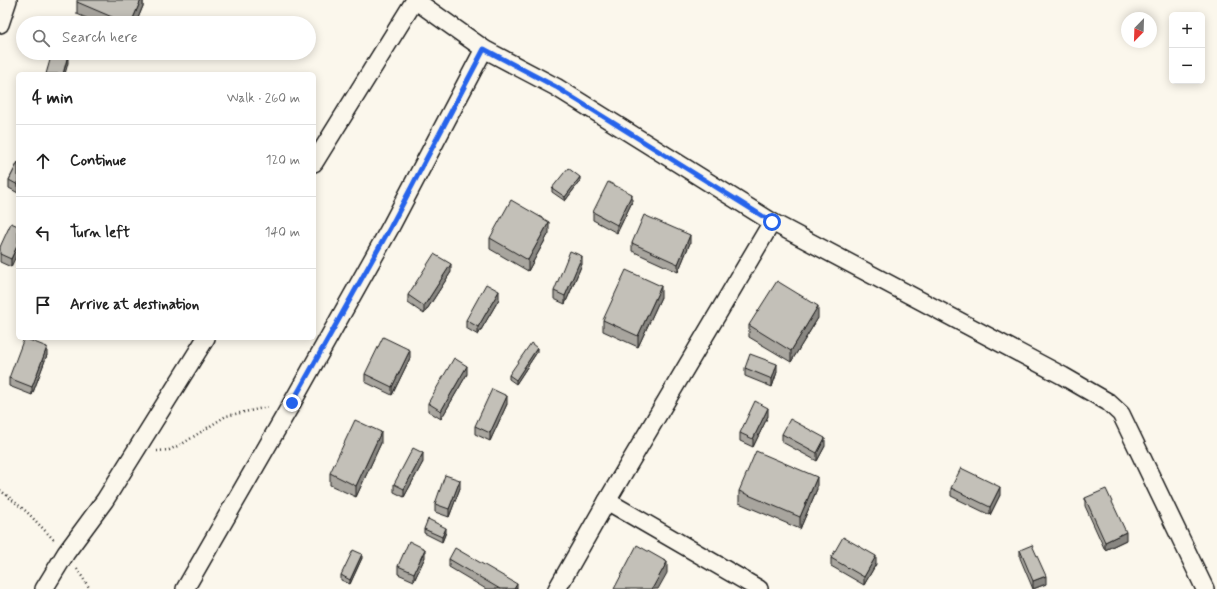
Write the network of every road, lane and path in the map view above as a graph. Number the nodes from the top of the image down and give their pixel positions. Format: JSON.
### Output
{"nodes":[{"id":1,"x":8,"y":0,"type":"edge"},
{"id":2,"x":415,"y":0,"type":"edge"},
{"id":3,"x":0,"y":24,"type":"edge"},
{"id":4,"x":484,"y":49,"type":"junction"},
{"id":5,"x":316,"y":160,"type":"edge"},
{"id":6,"x":772,"y":222,"type":"junction"},
{"id":7,"x":205,"y":340,"type":"edge"},
{"id":8,"x":292,"y":403,"type":"junction"},
{"id":9,"x":135,"y":454,"type":"junction"},
{"id":10,"x":0,"y":490,"type":"edge"},
{"id":11,"x":607,"y":501,"type":"junction"},
{"id":12,"x":66,"y":553,"type":"junction"},
{"id":13,"x":44,"y":589,"type":"edge"},
{"id":14,"x":185,"y":589,"type":"edge"},
{"id":15,"x":557,"y":589,"type":"edge"},
{"id":16,"x":759,"y":589,"type":"edge"},
{"id":17,"x":1205,"y":589,"type":"edge"}],
"edges":[{"from":1,"to":3,"type":"street"},
{"from":2,"to":4,"type":"street"},
{"from":2,"to":5,"type":"street"},
{"from":4,"to":6,"type":"street"},
{"from":4,"to":8,"type":"street"},
{"from":6,"to":11,"type":"street"},
{"from":6,"to":17,"type":"street"},
{"from":7,"to":9,"type":"street"},
{"from":8,"to":9,"type":"path"},
{"from":8,"to":14,"type":"street"},
{"from":9,"to":12,"type":"street"},
{"from":10,"to":12,"type":"path"},
{"from":11,"to":15,"type":"street"},
{"from":11,"to":16,"type":"street"},
{"from":12,"to":13,"type":"street"}]}
